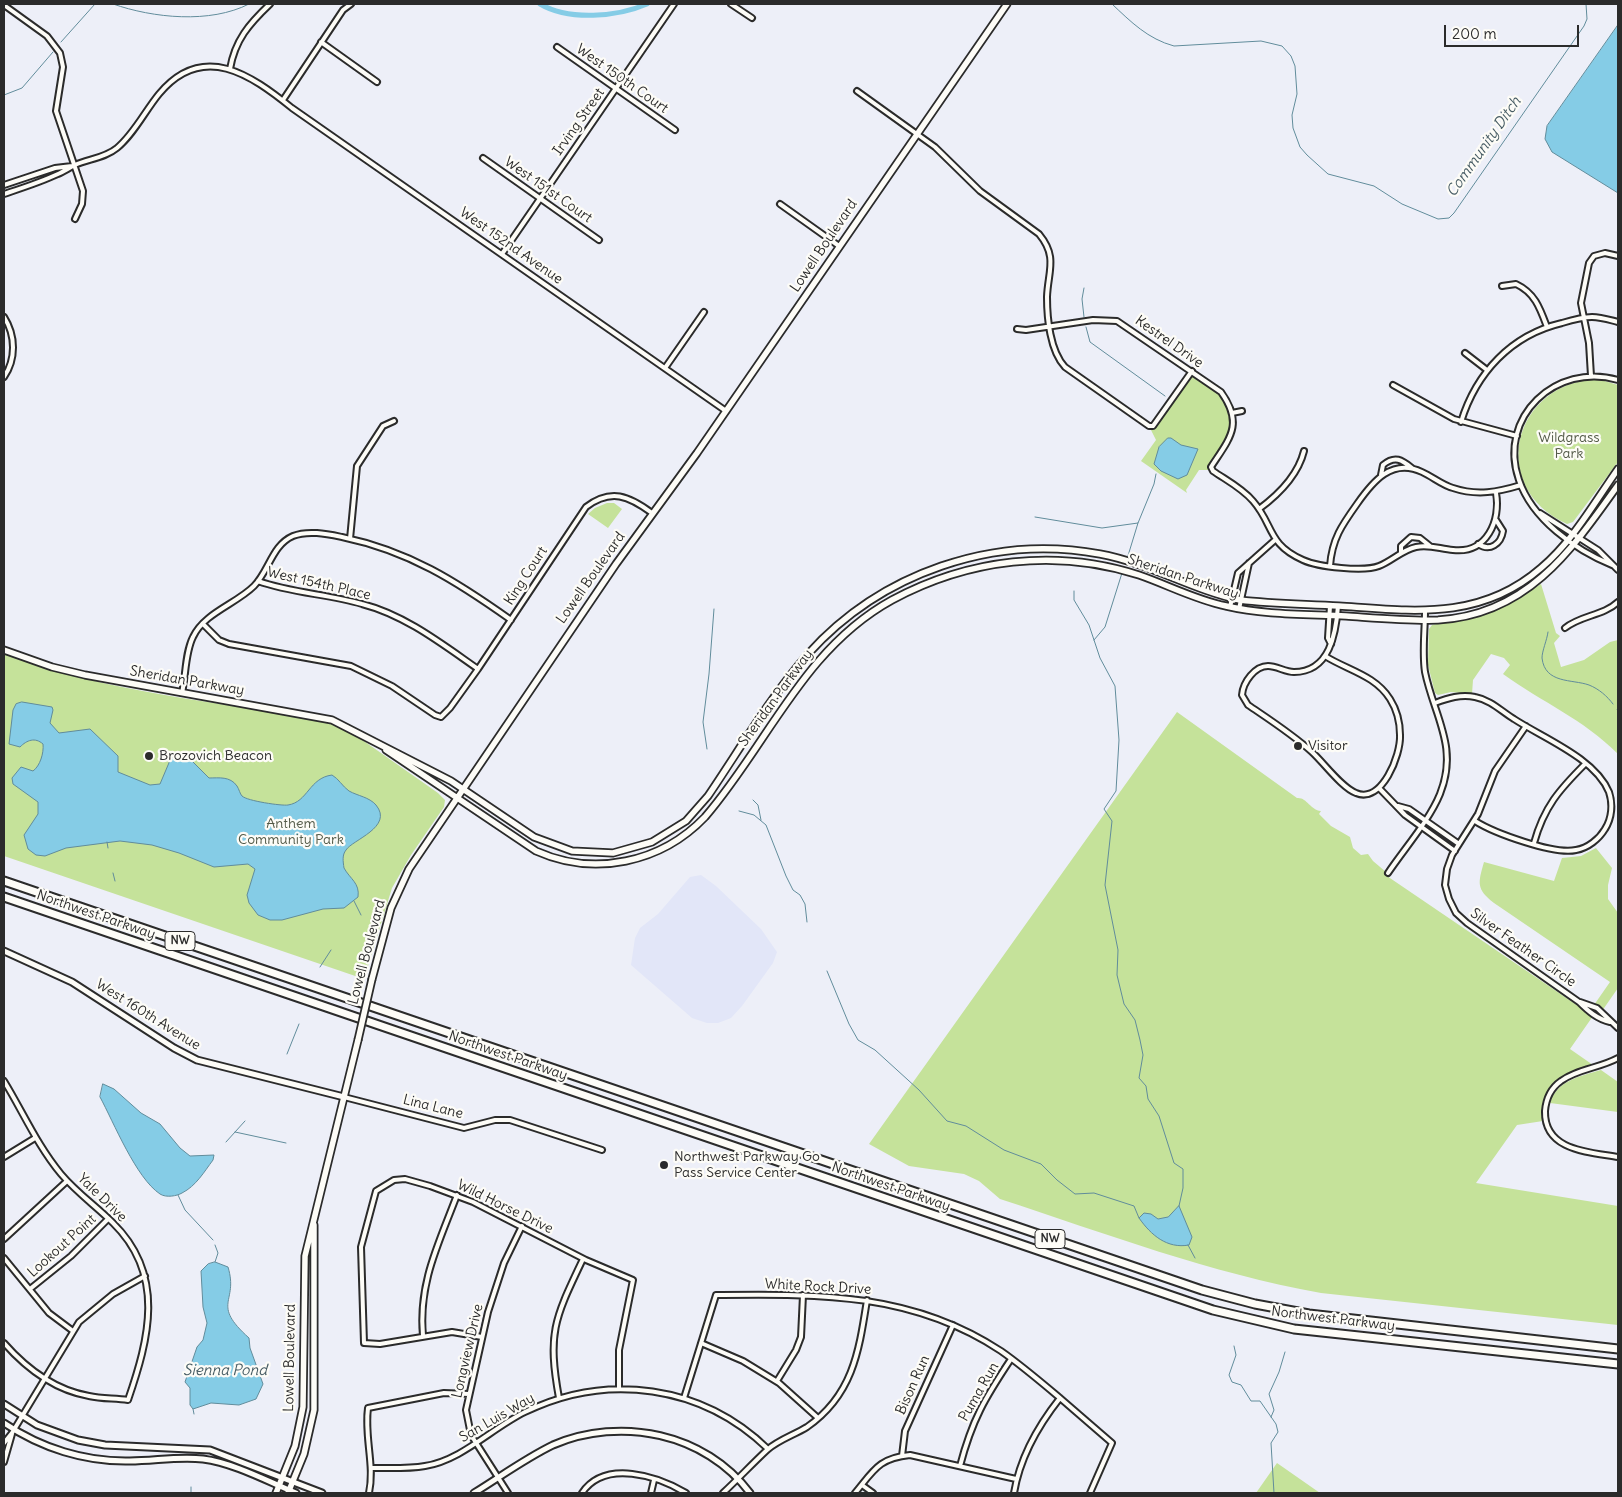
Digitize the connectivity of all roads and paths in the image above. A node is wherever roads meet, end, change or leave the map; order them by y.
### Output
1 (270, 4) edge
2 (351, 4) edge
3 (674, 4) edge
4 (731, 4) edge
5 (1007, 4) edge
6 (4, 5) edge
7 (752, 18) dead end
8 (321, 42) junction
9 (557, 47) dead end
10 (230, 69) junction
11 (377, 82) dead end
12 (616, 88) junction
13 (857, 91) dead end
14 (283, 100) junction
15 (675, 130) dead end
16 (917, 134) junction
17 (483, 158) dead end
18 (74, 165) junction
19 (11, 183) junction
20 (4, 185) edge
21 (13, 190) junction
22 (4, 194) edge
23 (540, 198) junction
24 (780, 204) dead end
25 (75, 219) dead end
26 (599, 240) dead end
27 (839, 246) junction
28 (502, 254) junction
29 (1618, 256) edge
30 (1502, 286) dead end
31 (704, 312) dead end
32 (4, 318) edge
33 (1583, 318) junction
34 (1618, 322) edge
35 (1051, 327) junction
36 (1547, 327) junction
37 (1017, 329) dead end
38 (1465, 353) dead end
39 (665, 368) junction
40 (1487, 370) junction
41 (1192, 371) junction
42 (1591, 376) junction
43 (4, 378) edge
44 (1618, 380) edge
45 (1393, 385) dead end
46 (726, 411) junction
47 (1242, 412) dead end
48 (1232, 413) junction
49 (394, 421) dead end
50 (1461, 422) junction
51 (1516, 436) junction
52 (1304, 451) dead end
53 (1412, 468) junction
54 (1618, 469) edge
55 (1381, 475) junction
56 (1521, 485) junction
57 (1618, 485) edge
58 (1496, 493) junction
59 (1259, 509) junction
60 (1540, 513) junction
61 (652, 514) junction
62 (1496, 520) junction
63 (1572, 533) junction
64 (1580, 538) junction
65 (350, 539) junction
66 (1568, 539) junction
67 (1275, 540) junction
68 (1478, 544) junction
69 (1576, 544) junction
70 (1430, 546) junction
71 (1401, 553) junction
72 (1249, 563) junction
73 (1612, 565) junction
74 (1330, 566) junction
75 (1618, 570) edge
76 (258, 581) junction
77 (1232, 598) junction
78 (1240, 600) junction
79 (1618, 602) edge
80 (1330, 606) junction
81 (1338, 606) junction
82 (1230, 607) junction
83 (1239, 609) junction
84 (1425, 611) junction
85 (1330, 615) junction
86 (1337, 616) junction
87 (511, 620) junction
88 (1425, 620) junction
89 (203, 624) junction
90 (1564, 628) dead end
91 (1331, 644) junction
92 (4, 650) edge
93 (1325, 656) junction
94 (478, 669) junction
95 (182, 693) junction
96 (1434, 702) junction
97 (1526, 726) junction
98 (366, 737) junction
99 (1585, 764) junction
100 (1379, 788) junction
101 (464, 790) junction
102 (458, 799) junction
103 (1398, 806) junction
104 (1612, 811) junction
105 (1618, 812) edge
106 (1475, 821) junction
107 (1423, 823) junction
108 (1534, 843) junction
109 (1459, 844) junction
110 (1454, 851) junction
111 (1388, 873) dead end
112 (4, 881) edge
113 (4, 897) edge
114 (4, 952) edge
115 (1618, 1028) edge
116 (1618, 1058) edge
117 (4, 1080) edge
118 (9, 1089) junction
119 (4, 1092) edge
120 (344, 1097) junction
121 (35, 1138) junction
122 (602, 1150) dead end
123 (4, 1157) edge
124 (1618, 1157) edge
125 (67, 1181) junction
126 (457, 1195) junction
127 (108, 1219) junction
128 (314, 1220) junction
129 (522, 1226) junction
130 (4, 1239) edge
131 (4, 1258) edge
132 (583, 1259) junction
133 (145, 1276) junction
134 (30, 1289) junction
135 (803, 1295) junction
136 (866, 1300) junction
137 (953, 1325) junction
138 (73, 1331) junction
139 (423, 1336) junction
140 (482, 1337) junction
141 (4, 1343) edge
142 (701, 1343) junction
143 (1618, 1349) edge
144 (1011, 1359) junction
145 (1618, 1364) edge
146 (44, 1378) junction
147 (776, 1381) junction
148 (619, 1388) junction
149 (469, 1394) junction
150 (559, 1398) junction
151 (684, 1398) junction
152 (1060, 1398) junction
153 (4, 1404) edge
154 (22, 1417) junction
155 (818, 1418) junction
156 (4, 1423) edge
157 (13, 1432) junction
158 (475, 1442) junction
159 (4, 1443) edge
160 (768, 1450) junction
161 (902, 1456) junction
162 (4, 1462) edge
163 (960, 1466) junction
164 (372, 1468) junction
165 (283, 1478) junction
166 (498, 1478) junction
167 (738, 1479) junction
168 (1016, 1479) junction
169 (654, 1480) junction
170 (293, 1482) junction
171 (862, 1485) junction
172 (279, 1487) junction
173 (289, 1492) edge
174 (276, 1493) edge
175 (296, 1493) edge
176 (322, 1493) edge
177 (369, 1493) edge
178 (474, 1493) edge
179 (508, 1493) edge
180 (582, 1493) edge
181 (651, 1493) edge
182 (686, 1493) edge
183 (723, 1493) edge
184 (750, 1493) edge
185 (855, 1493) edge
186 (873, 1493) edge
187 (1014, 1493) edge
188 (1090, 1493) edge

1 - 10 street
2 - 8 street
3 - 12 street, Irving Street
4 - 7 street
5 - 16 main road, Lowell Boulevard
6 - 18 street
8 - 11 street
8 - 14 street
9 - 12 street, West 150th Court
10 - 14 street, West 152nd Avenue
10 - 18 street
12 - 15 street, West 150th Court
12 - 23 street, Irving Street
13 - 16 street
14 - 28 street, West 152nd Avenue
16 - 27 main road, Lowell Boulevard
16 - 35 street
17 - 23 street, West 151st Court
18 - 19 street
18 - 21 street
18 - 25 street
19 - 20 street
19 - 21 street
21 - 22 street
23 - 26 street, West 151st Court
23 - 28 street, Irving Street
24 - 27 street
27 - 46 main road, Lowell Boulevard
28 - 39 street, West 152nd Avenue
29 - 33 street
30 - 36 street
31 - 39 street
32 - 43 street
33 - 34 street
33 - 36 street
33 - 42 street
35 - 37 street, Kestrel Drive
35 - 41 street, Kestrel Drive
35 - 41 street
36 - 40 street
38 - 40 street
39 - 46 street, West 152nd Avenue
40 - 50 street
41 - 48 street, Kestrel Drive
42 - 44 street
42 - 51 street
45 - 50 street
46 - 61 main road, Lowell Boulevard
47 - 48 street
48 - 59 street
49 - 65 street
50 - 51 street
51 - 56 street
52 - 59 street
53 - 55 street
53 - 55 street
53 - 58 street
54 - 63 main road, Sheridan Parkway
55 - 74 street
56 - 58 street
56 - 60 street
57 - 64 main road, Sheridan Parkway
58 - 62 street
59 - 67 street
60 - 63 street
60 - 66 street
61 - 87 street, King Court
61 - 101 main road, Lowell Boulevard
62 - 68 street
62 - 68 street
63 - 64 street
63 - 66 main road, Sheridan Parkway
64 - 69 main road, Sheridan Parkway
64 - 73 street
65 - 76 street
65 - 87 street
66 - 69 street
66 - 84 main road, Sheridan Parkway
67 - 72 street
67 - 74 street
68 - 70 street
69 - 73 street
69 - 88 main road, Sheridan Parkway
70 - 71 street
70 - 71 street
71 - 74 street
72 - 77 street
72 - 78 street
73 - 75 street
76 - 89 street
76 - 94 street, West 154th Place
77 - 78 main road, Sheridan Parkway
77 - 82 street
77 - 101 main road, Sheridan Parkway
78 - 80 main road, Sheridan Parkway
78 - 83 street
79 - 90 street
80 - 81 main road, Sheridan Parkway
80 - 85 street
81 - 84 main road, Sheridan Parkway
81 - 86 street
82 - 83 main road, Sheridan Parkway
82 - 102 main road, Sheridan Parkway
83 - 85 main road, Sheridan Parkway
84 - 88 street
85 - 86 main road, Sheridan Parkway
85 - 91 street
86 - 88 main road, Sheridan Parkway
86 - 91 street
87 - 94 street, King Court
88 - 96 street
89 - 94 street, King Court
89 - 95 street
91 - 93 street
92 - 95 main road, Sheridan Parkway
93 - 100 street
93 - 100 street
95 - 98 main road, Sheridan Parkway
96 - 97 street
96 - 107 street
97 - 99 street
97 - 106 street, Silver Feather Circle
98 - 101 main road, Sheridan Parkway
98 - 102 main road, Sheridan Parkway
99 - 104 street
99 - 108 street
100 - 103 street
101 - 102 main road, Lowell Boulevard
102 - 120 main road, Lowell Boulevard, bridge
103 - 107 street
103 - 107 street
104 - 105 street
104 - 108 street
106 - 108 street
106 - 109 street, Silver Feather Circle
107 - 109 street
107 - 110 street
107 - 111 street
109 - 110 street, Silver Feather Circle
110 - 115 street, Silver Feather Circle
112 - 143 highway, Northwest Parkway / NW
113 - 145 highway, Northwest Parkway / NW
114 - 120 street, West 160th Avenue
116 - 124 street
117 - 118 street, Yale Drive
118 - 119 street
118 - 121 street, Yale Drive
120 - 122 street, Lina Lane
120 - 128 main road, Lowell Boulevard
121 - 123 street
121 - 125 street, Yale Drive
125 - 127 street, Yale Drive
125 - 130 street
126 - 129 street, Wild Horse Drive
126 - 139 street
126 - 139 street, Wild Horse Drive
127 - 133 street, Yale Drive
127 - 134 street, Lookout Point
128 - 165 main road, Lowell Boulevard
128 - 170 main road, Lowell Boulevard
129 - 132 street, Wild Horse Drive
129 - 140 street, Longview Drive
131 - 134 street
132 - 148 street, Wild Horse Drive
132 - 150 street
133 - 138 street
133 - 146 street, Yale Drive
134 - 138 street
135 - 136 street, White Rock Drive
135 - 142 street, White Rock Drive
135 - 147 street
136 - 137 street, White Rock Drive
136 - 155 street
137 - 144 street, White Rock Drive
137 - 161 street, Bison Run
138 - 146 street
139 - 140 street, Wild Horse Drive
140 - 149 street, Longview Drive
141 - 146 street
142 - 147 street
142 - 151 street, White Rock Drive
144 - 152 street, White Rock Drive
144 - 163 street, Puma Run
146 - 154 street
147 - 155 street
148 - 150 street, San Luis Way
148 - 151 street, San Luis Way
149 - 158 street, Longview Drive
149 - 164 street
150 - 158 street, San Luis Way
151 - 160 street, San Luis Way
152 - 168 street
152 - 188 street, White Rock Drive
153 - 154 street
154 - 157 street
154 - 165 street
155 - 160 street
156 - 157 street
157 - 159 street
157 - 162 street
157 - 172 street
158 - 164 street, San Luis Way
158 - 166 street, Longview Drive
160 - 167 street
161 - 163 street
161 - 171 street
163 - 168 street
164 - 177 street
165 - 170 street
165 - 172 main road, Lowell Boulevard
166 - 167 street
166 - 178 street
166 - 179 street, Longview Drive
167 - 183 street
167 - 184 street
168 - 187 street
169 - 180 street
169 - 181 street
169 - 182 street
170 - 173 main road, Lowell Boulevard
170 - 176 street
171 - 185 street
171 - 186 street
172 - 173 street
172 - 174 main road, Lowell Boulevard
173 - 175 street

